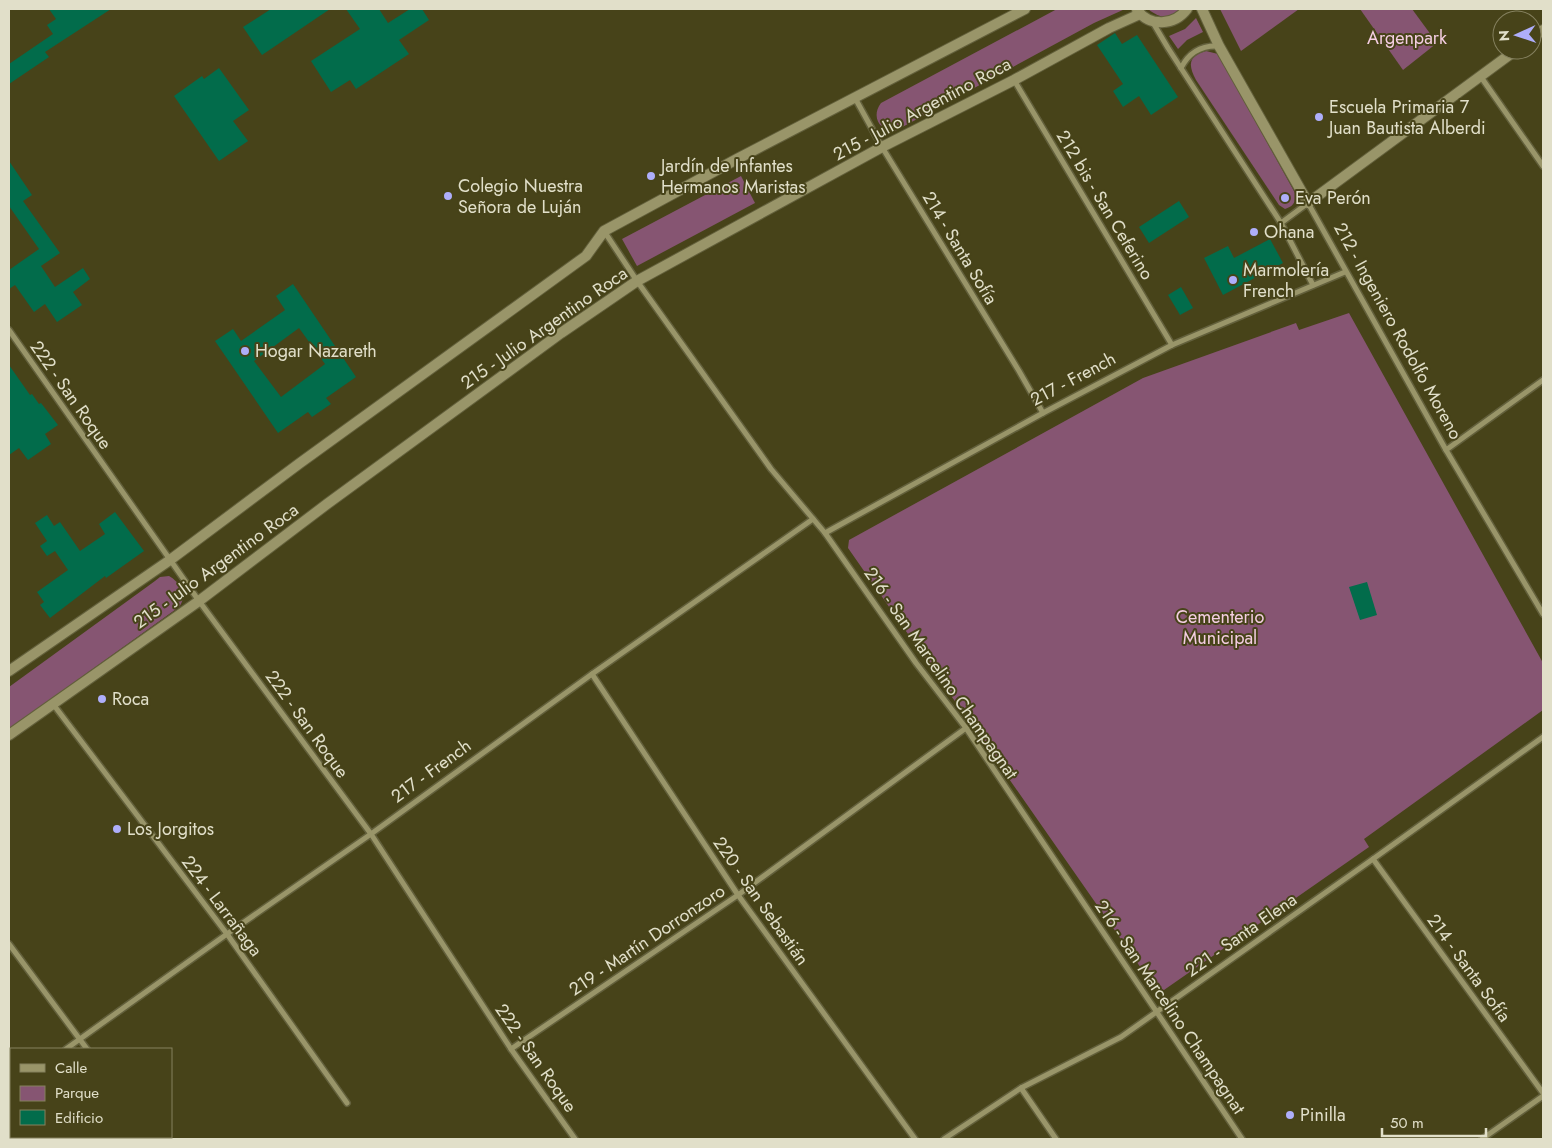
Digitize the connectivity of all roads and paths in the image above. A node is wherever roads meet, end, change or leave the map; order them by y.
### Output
1 (1025, 9) edge
2 (1187, 9) edge
3 (1202, 9) edge
4 (1138, 11) edge
5 (1152, 21) junction
6 (1219, 46) junction
7 (1503, 60) edge
8 (1181, 68) junction
9 (1481, 77) junction
10 (1014, 80) junction
11 (854, 98) junction
12 (882, 147) junction
13 (1543, 166) edge
14 (1308, 203) junction
15 (1281, 223) junction
16 (604, 231) junction
17 (1345, 272) junction
18 (637, 282) junction
19 (1313, 285) junction
20 (9, 330) edge
21 (1172, 345) junction
22 (1543, 380) edge
23 (1043, 413) junction
24 (1446, 450) junction
25 (813, 519) junction
26 (825, 533) junction
27 (170, 560) junction
28 (199, 601) junction
29 (1543, 614) edge
30 (9, 671) edge
31 (592, 674) junction
32 (53, 704) junction
33 (966, 728) junction
34 (9, 735) edge
35 (1543, 737) edge
36 (371, 834) junction
37 (1373, 859) junction
38 (738, 895) junction
39 (227, 934) junction
40 (9, 944) edge
41 (1155, 1012) junction
42 (80, 1039) junction
43 (67, 1048) edge
44 (86, 1048) edge
45 (511, 1049) junction
46 (1020, 1088) junction
47 (1543, 1094) edge
48 (347, 1103) dead end
49 (575, 1139) edge
50 (915, 1139) edge
51 (944, 1139) edge
52 (1056, 1139) edge
53 (1242, 1139) edge
54 (1482, 1139) edge

1 - 11 street, 215 - Julio Argentino Roca
2 - 5 street
3 - 6 street, 212 - Ingeniero Rodolfo Moreno
4 - 5 street
4 - 10 street, 215 - Julio Argentino Roca
5 - 8 street
6 - 8 street
6 - 14 street, 212 - Ingeniero Rodolfo Moreno
7 - 9 street
8 - 15 street
9 - 13 street
9 - 14 street
10 - 12 street, 215 - Julio Argentino Roca
10 - 21 street, 212 bis - San Ceferino
11 - 12 street, 214 - Santa Sofía
11 - 16 street, 215 - Julio Argentino Roca
12 - 18 street, 215 - Julio Argentino Roca
12 - 23 street, 214 - Santa Sofía
14 - 15 street
14 - 17 street, 212 - Ingeniero Rodolfo Moreno
15 - 19 street
16 - 18 street, 216 - San Marcelino Champagnat
16 - 27 street, 215 - Julio Argentino Roca
17 - 19 street, 217 - French
17 - 24 street, 212 - Ingeniero Rodolfo Moreno
18 - 25 street, 216 - San Marcelino Champagnat
18 - 28 street, 215 - Julio Argentino Roca
19 - 21 street, 217 - French
20 - 27 street, 222 - San Roque
21 - 23 street, 217 - French
22 - 24 street
23 - 26 street, 217 - French
24 - 29 street, 212 - Ingeniero Rodolfo Moreno
25 - 26 street, 216 - San Marcelino Champagnat
25 - 31 street, 217 - French
26 - 33 street, 216 - San Marcelino Champagnat
27 - 28 street, 222 - San Roque
27 - 30 street, 215 - Julio Argentino Roca
28 - 32 street, 215 - Julio Argentino Roca
28 - 36 street, 222 - San Roque
31 - 36 street, 217 - French
31 - 38 street, 220 - San Sebastián
32 - 34 street, 215 - Julio Argentino Roca
32 - 39 street, 224 - Larrañaga
33 - 38 street, 219 - Martín Dorronzoro
33 - 41 street, 216 - San Marcelino Champagnat
35 - 37 street, 221 - Santa Elena
36 - 39 street, 217 - French
36 - 45 street, 222 - San Roque
37 - 41 street, 221 - Santa Elena
37 - 47 street, 214 - Santa Sofía
38 - 45 street, 219 - Martín Dorronzoro
38 - 50 street, 220 - San Sebastián
39 - 42 street, 217 - French
39 - 48 street, 224 - Larrañaga
40 - 42 street
41 - 46 street, 221 - Santa Elena
41 - 53 street, 216 - San Marcelino Champagnat
42 - 43 street, 217 - French
42 - 44 street
45 - 49 street, 222 - San Roque
46 - 51 street, 221 - Santa Elena
46 - 52 street
47 - 54 street

